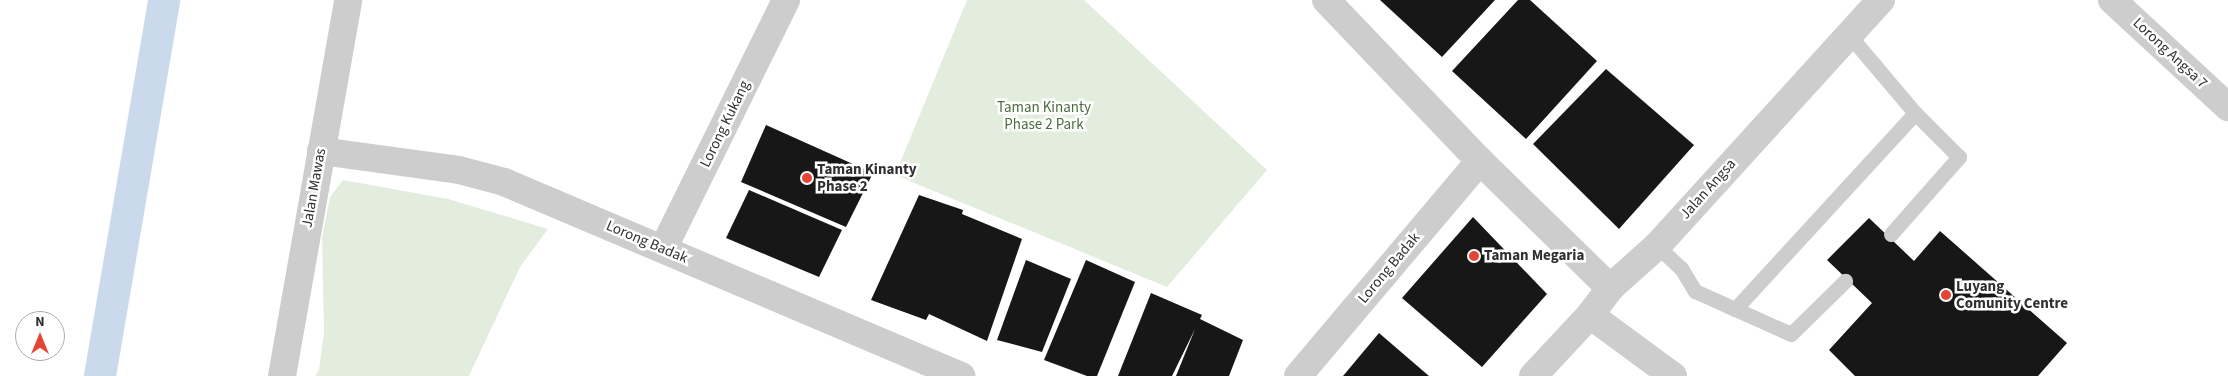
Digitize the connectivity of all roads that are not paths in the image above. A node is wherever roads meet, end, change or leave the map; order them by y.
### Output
1 (348, 0) edge
2 (786, 0) edge
3 (1326, 0) edge
4 (2112, 0) edge
5 (1868, 5) edge
6 (1848, 35) junction
7 (2228, 107) edge
8 (1915, 113) junction
9 (321, 151) junction
10 (1480, 161) junction
11 (1891, 234) dead end
12 (1657, 246) junction
13 (663, 249) junction
14 (1846, 281) dead end
15 (1610, 288) junction
16 (1735, 309) junction
17 (1590, 315) junction
18 (282, 376) edge
19 (962, 376) edge
20 (1298, 376) edge
21 (1533, 376) edge
22 (1673, 376) edge

1 - 9 street, Jalan Mawas
2 - 13 street, Lorong Kukang
3 - 10 street
4 - 7 street, Lorong Angsa 7
5 - 6 street, Jalan Angsa
6 - 8 lane
6 - 12 street, Jalan Angsa
8 - 11 lane
8 - 16 lane
9 - 13 street, Lorong Badak
9 - 18 street, Jalan Mawas
10 - 15 street
10 - 20 street, Lorong Badak
12 - 15 street, Jalan Angsa
12 - 16 lane
13 - 19 street, Lorong Badak
14 - 16 lane
15 - 17 street, Jalan Angsa
17 - 21 street, Jalan Angsa
17 - 22 street

